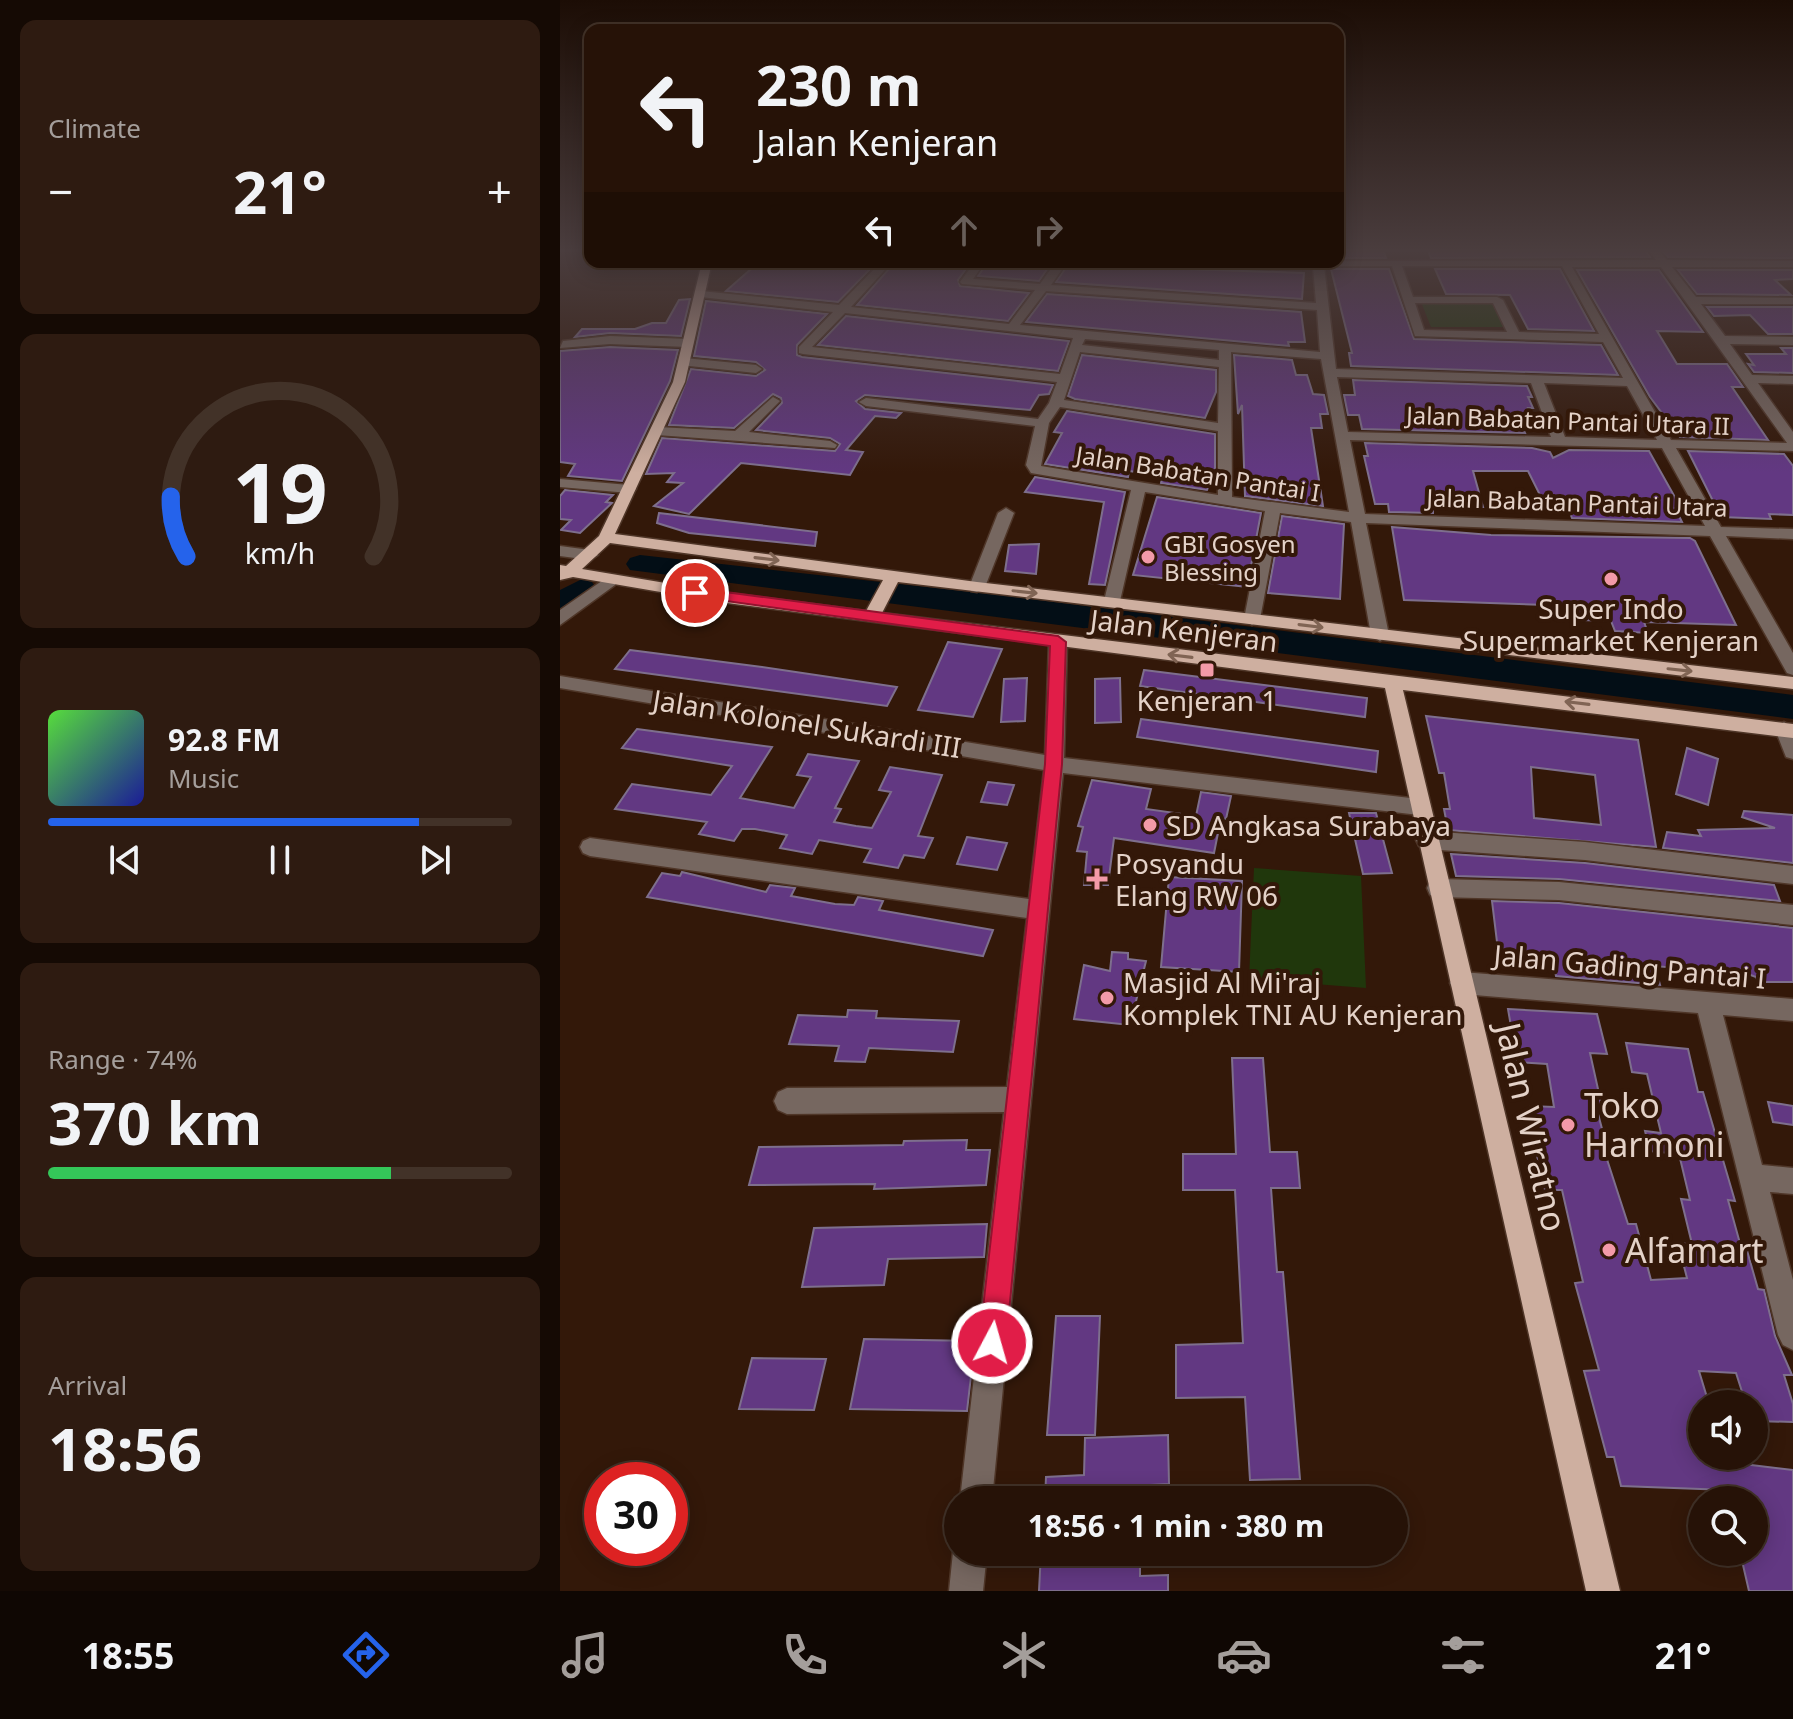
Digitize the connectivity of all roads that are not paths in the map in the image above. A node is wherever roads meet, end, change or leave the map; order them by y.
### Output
1 (693, 324) edge
2 (826, 324) edge
3 (978, 324) edge
4 (1015, 324) edge
5 (1323, 324) edge
6 (1417, 324) edge
7 (1509, 324) edge
8 (1598, 324) edge
9 (1710, 324) edge
10 (1012, 328) junction
11 (1515, 336) junction
12 (1605, 338) junction
13 (1721, 340) junction
14 (1078, 341) junction
15 (1793, 341) edge
16 (688, 343) junction
17 (563, 345) dead end
18 (1225, 348) junction
19 (1327, 356) junction
20 (684, 362) junction
21 (1225, 364) junction
22 (756, 369) dead end
23 (1331, 373) junction
24 (1066, 379) junction
25 (1536, 379) junction
26 (1749, 379) junction
27 (1793, 380) edge
28 (1631, 382) junction
29 (773, 401) dead end
30 (866, 402) dead end
31 (1056, 403) junction
32 (1042, 423) junction
33 (1225, 428) junction
34 (657, 431) junction
35 (738, 435) junction
36 (1341, 436) junction
37 (1560, 442) junction
38 (1793, 444) edge
39 (830, 445) dead end
40 (1668, 447) junction
41 (561, 474) edge
42 (1139, 486) junction
43 (629, 489) junction
44 (1225, 499) junction
45 (1273, 508) junction
46 (1006, 513) dead end
47 (1359, 518) junction
48 (1715, 531) junction
49 (1793, 534) edge
50 (606, 538) junction
51 (560, 551) edge
52 (590, 555) junction
53 (564, 574) edge
54 (894, 577) junction
55 (609, 581) junction
56 (977, 587) junction
57 (1112, 601) junction
58 (872, 616) junction
59 (560, 619) edge
60 (1252, 619) junction
61 (1380, 635) junction
62 (1058, 642) junction
63 (1793, 669) edge
64 (1392, 680) junction
65 (560, 682) edge
66 (1793, 683) edge
67 (1788, 730) edge
68 (1793, 752) edge
69 (1054, 764) junction
70 (1419, 807) junction
71 (1426, 840) junction
72 (590, 847) dead end
73 (1793, 875) edge
74 (1438, 888) junction
75 (1037, 910) junction
76 (1793, 915) edge
77 (1462, 983) junction
78 (1707, 1001) junction
79 (1793, 1010) edge
80 (1018, 1099) junction
81 (787, 1101) dead end
82 (1752, 1177) junction
83 (1793, 1181) edge
84 (1793, 1335) edge
85 (977, 1486) edge
86 (969, 1566) edge
87 (966, 1591) edge
88 (1603, 1591) edge

1 - 16 main road
2 - 24 street
3 - 10 street
4 - 10 street
5 - 19 street
6 - 11 street
7 - 11 street
8 - 12 street
9 - 13 street
10 - 14 street
11 - 12 street
12 - 28 street
13 - 15 street
13 - 26 street
14 - 18 street
14 - 21 street
14 - 24 street
16 - 17 street
16 - 20 main road
18 - 19 street
18 - 21 street
19 - 23 street
20 - 22 street
20 - 34 main road
21 - 33 street
23 - 25 street
23 - 36 street
24 - 31 street
25 - 28 street
25 - 37 street
26 - 27 street
26 - 38 street
28 - 40 street
29 - 35 street
30 - 32 street
31 - 32 street
31 - 33 street
32 - 42 street, Jalan Babatan Pantai I
33 - 44 street
34 - 35 street
34 - 43 main road
35 - 39 street
36 - 37 street, Jalan Babatan Pantai Utara II
36 - 47 street
37 - 40 street, Jalan Babatan Pantai Utara II
38 - 40 street, Jalan Babatan Pantai Utara II
40 - 48 street
41 - 43 street
42 - 44 street, Jalan Babatan Pantai I
42 - 57 street
43 - 50 main road
44 - 45 street, Jalan Babatan Pantai I
45 - 47 street, Jalan Babatan Pantai I
45 - 60 street
46 - 56 street
47 - 48 street, Jalan Babatan Pantai Utara
47 - 61 street
48 - 49 street, Jalan Babatan Pantai Utara
48 - 63 street
50 - 52 main road
50 -> 54 main road, Jalan Kenjeran
51 - 52 street
52 - 53 main road
53 - 55 main road, Jalan Kenjeran
54 - 56 main road, Jalan Kenjeran
54 - 58 main road
55 - 58 main road, Jalan Kenjeran
55 - 59 street
56 -> 57 main road, Jalan Kenjeran
57 - 60 main road, Jalan Kenjeran
58 - 62 main road, Jalan Kenjeran
60 -> 61 main road, Jalan Kenjeran
61 -> 66 main road, Jalan Kenjeran
64 -> 62 main road, Jalan Kenjeran
62 - 69 street
67 -> 64 main road, Jalan Kenjeran
64 - 70 main road, Jalan Wiratno
65 - 69 street, Jalan Kolonel Sukardi III
67 - 68 street
69 - 70 street, Jalan Kolonel Sukardi III
69 - 75 street
70 - 71 main road, Jalan Wiratno
71 - 73 street
71 - 74 main road, Jalan Wiratno
72 - 75 street
74 - 76 street
74 - 77 main road, Jalan Wiratno
75 - 80 street
77 - 78 street, Jalan Gading Pantai I
77 - 88 main road, Jalan Wiratno
78 - 79 street, Jalan Gading Pantai I
78 - 82 street
80 - 81 street
80 - 85 street
82 - 83 street
82 - 84 street
86 - 87 street

